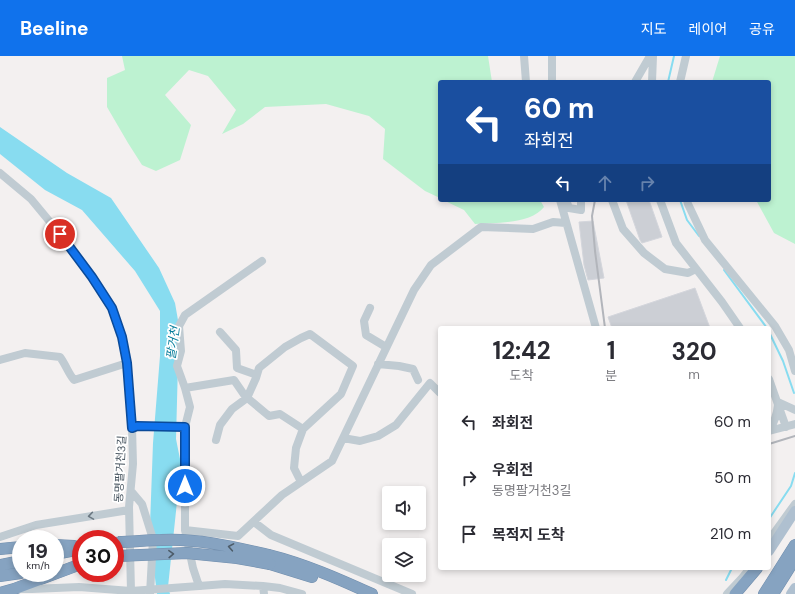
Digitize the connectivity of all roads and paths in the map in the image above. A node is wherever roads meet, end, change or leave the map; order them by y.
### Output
1 (524, 56) edge
2 (552, 56) edge
3 (651, 56) edge
4 (686, 56) edge
5 (526, 80) edge
6 (552, 80) edge
7 (637, 80) edge
8 (652, 80) edge
9 (680, 80) edge
10 (0, 173) edge
11 (561, 202) edge
12 (567, 202) edge
13 (581, 202) edge
14 (613, 202) edge
15 (661, 202) edge
16 (688, 202) edge
17 (566, 223) junction
18 (262, 260) dead end
19 (696, 269) junction
20 (370, 308) dead end
21 (595, 326) edge
22 (739, 326) edge
23 (220, 332) dead end
24 (386, 347) junction
25 (0, 360) edge
26 (127, 363) junction
27 (378, 364) junction
28 (795, 370) edge
29 (257, 375) junction
30 (418, 380) dead end
31 (771, 384) edge
32 (185, 388) junction
33 (438, 391) edge
34 (247, 398) junction
35 (778, 402) junction
36 (795, 410) edge
37 (795, 424) edge
38 (138, 427) junction
39 (185, 427) junction
40 (771, 427) edge
41 (786, 427) junction
42 (303, 429) junction
43 (771, 431) edge
44 (343, 438) junction
45 (216, 440) dead end
46 (301, 482) junction
47 (131, 490) junction
48 (795, 504) edge
49 (129, 510) junction
50 (795, 511) edge
51 (254, 522) junction
52 (185, 530) junction
53 (0, 537) edge
54 (771, 537) edge
55 (124, 542) edge
56 (795, 545) edge
57 (12, 548) edge
58 (771, 548) edge
59 (0, 549) edge
60 (124, 556) edge
61 (795, 559) edge
62 (270, 560) junction
63 (12, 563) edge
64 (0, 565) edge
65 (72, 566) edge
66 (748, 570) edge
67 (755, 570) edge
68 (756, 570) edge
69 (12, 574) edge
70 (0, 576) edge
71 (199, 586) junction
72 (795, 588) edge
73 (14, 589) junction
74 (263, 590) edge
75 (132, 592) edge
76 (0, 593) edge
77 (150, 594) edge
78 (302, 594) edge
79 (355, 594) edge
80 (372, 594) edge
81 (412, 594) edge
82 (727, 594) edge
83 (734, 594) edge
84 (742, 594) edge
85 (764, 594) edge
86 (773, 594) edge
87 (791, 594) edge

1 - 5 street
2 - 6 street
3 - 7 street
3 - 8 street
4 - 9 street
10 - 26 street, 동명팔거천3길
11 - 17 street
12 - 13 street
14 - 19 street
15 - 19 street
16 - 28 street
17 - 21 street
17 - 24 street
18 - 32 street
19 - 22 street
20 - 24 street
23 - 29 street
24 - 27 street
25 - 26 street
26 - 38 street, 동명팔거천3길
27 - 30 street
27 - 44 street
29 - 34 street
29 - 42 street
31 - 35 street
32 - 34 street
32 - 39 street
33 - 44 street
34 - 42 street
34 - 45 street
35 - 36 street
35 - 40 street
35 - 41 street
37 - 41 street
38 - 39 street
38 - 47 street, 동명팔거천3길
39 - 52 street
41 - 43 street
42 - 46 street
44 - 46 street
46 - 51 street
47 - 49 street, 동명팔거천3길
47 - 77 street
48 - 54 street
49 -> 53 street
49 - 75 street, 동명팔거천3길
50 - 58 main road
51 - 52 street
51 - 81 street
52 - 71 street
62 -> 55 highway, bridge
56 - 85 highway
57 - 59 highway
60 -> 62 highway, bridge
61 - 86 highway
62 - 79 highway
62 - 80 highway
63 - 64 highway
65 - 73 highway
66 - 82 street
67 - 83 highway
68 - 84 main road
69 - 70 highway
71 - 74 street
71 - 75 street, bridge
72 - 87 main road
73 - 75 street
73 - 76 highway
74 - 78 street

